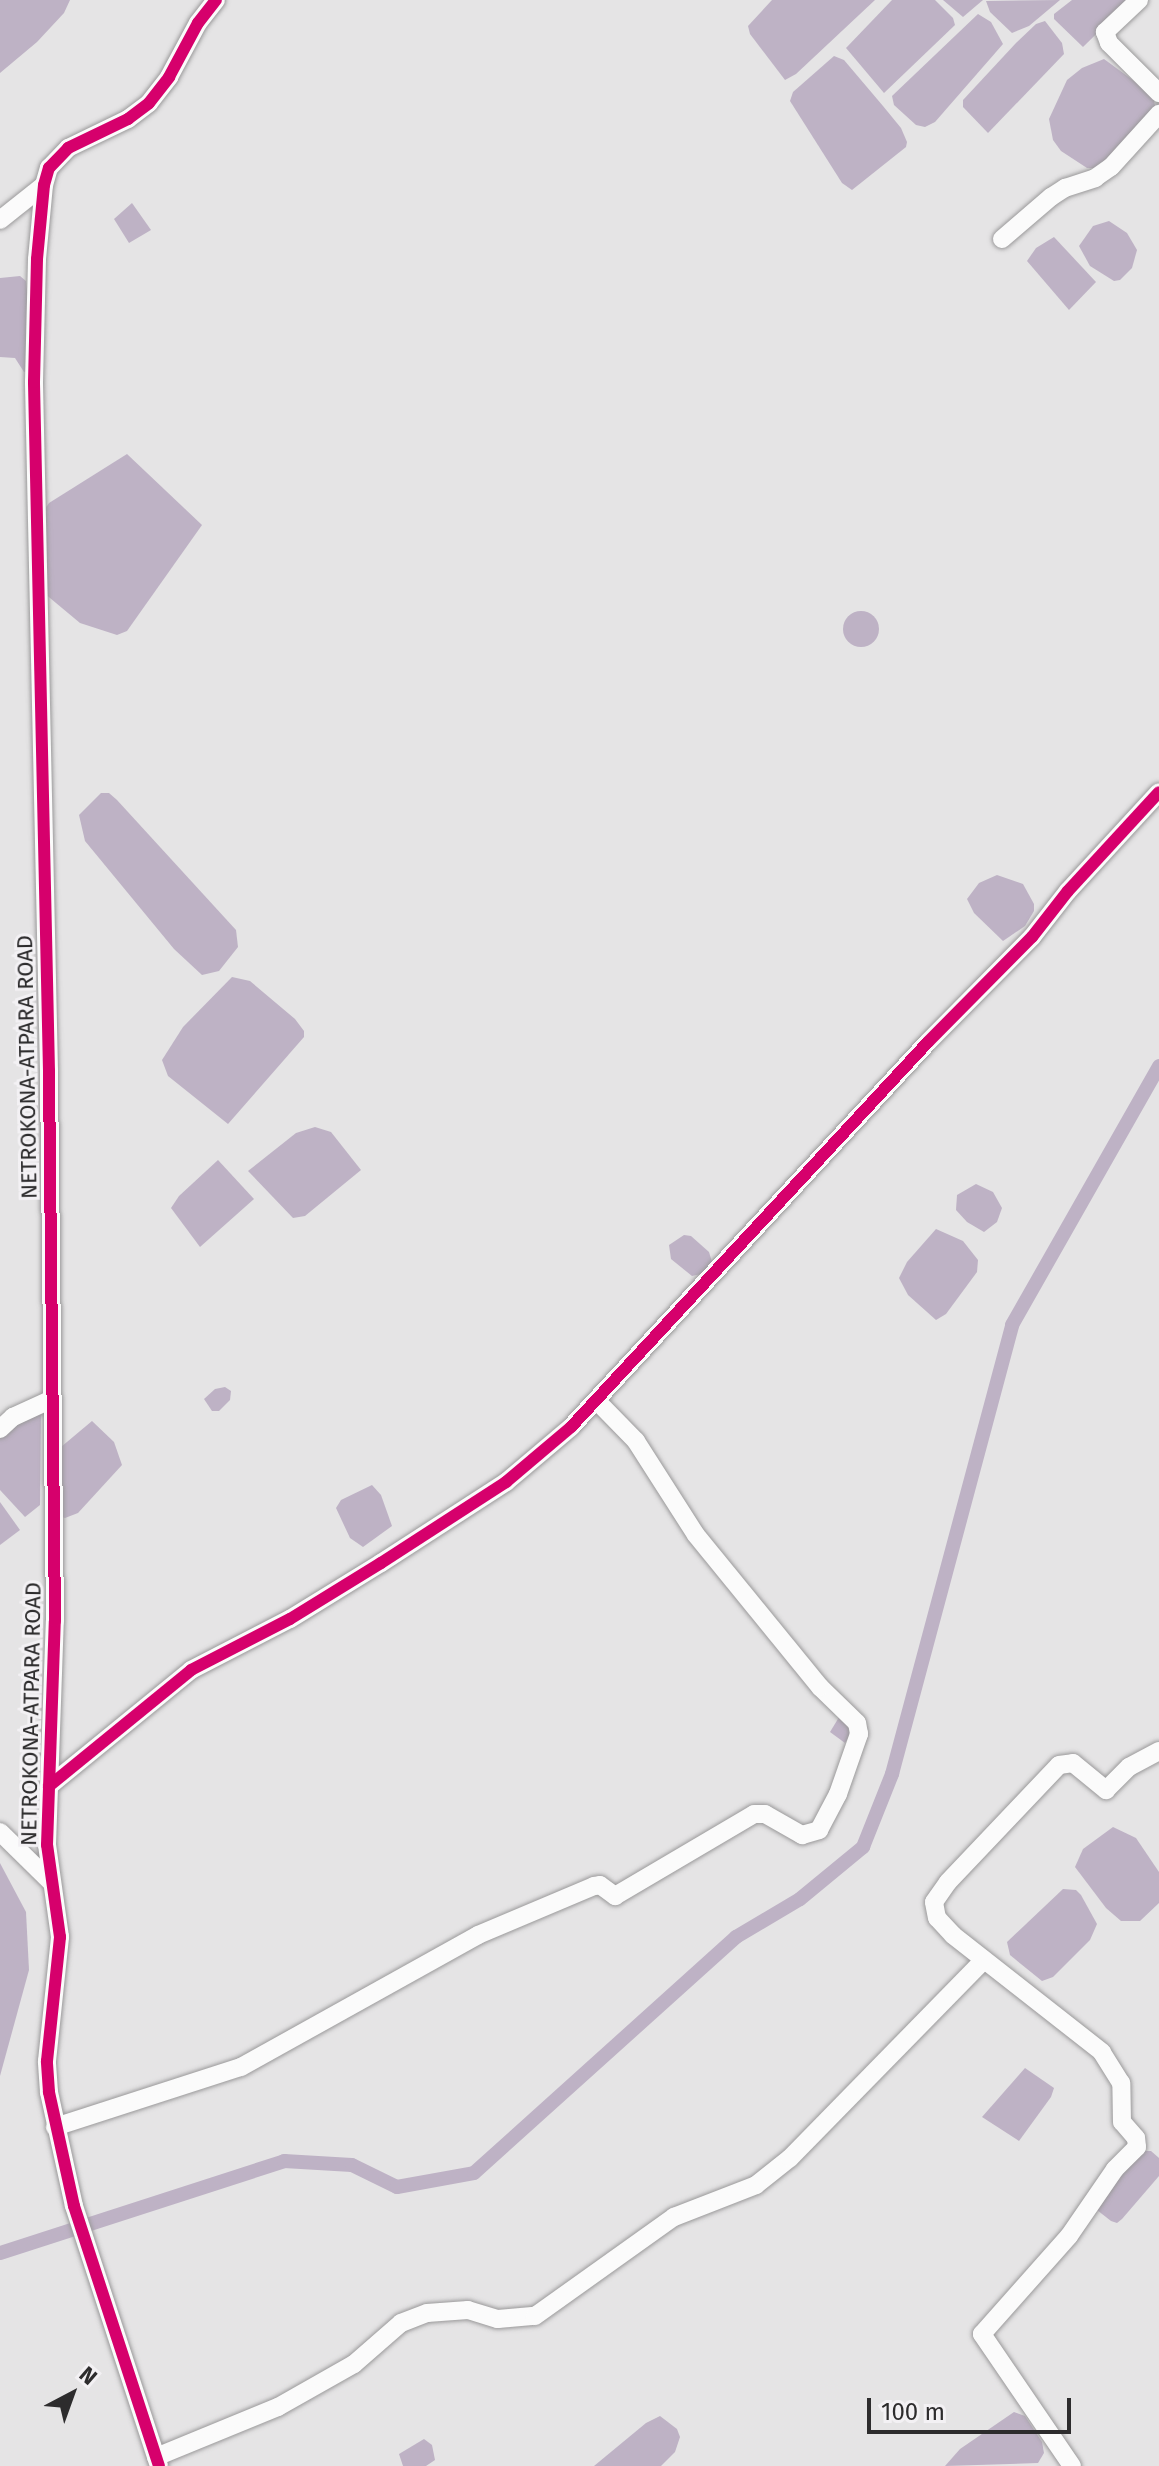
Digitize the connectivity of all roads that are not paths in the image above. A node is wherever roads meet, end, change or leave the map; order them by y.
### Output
1 (216, 0) edge
2 (1139, 0) edge
3 (1159, 93) edge
4 (1159, 114) edge
5 (44, 185) junction
6 (0, 220) edge
7 (1002, 239) dead end
8 (1159, 792) edge
9 (50, 1400) junction
10 (596, 1400) junction
11 (0, 1429) edge
12 (1159, 1751) edge
13 (49, 1786) junction
14 (0, 1832) edge
15 (51, 1882) junction
16 (984, 1960) junction
17 (55, 2127) junction
18 (158, 2462) edge
19 (1072, 2466) edge

1 - 5 street, NETROKONA-ATPARA ROAD
2 - 3 street
4 - 7 street
5 - 6 street
5 - 9 street, NETROKONA-ATPARA ROAD
8 - 10 street
9 - 11 street
9 - 13 street, NETROKONA-ATPARA ROAD
10 - 13 street
10 - 17 street
12 - 16 street
13 - 15 street, NETROKONA-ATPARA ROAD
14 - 15 street
15 - 17 street, NETROKONA-ATPARA ROAD
16 - 18 street
16 - 19 street
17 - 18 street, NETROKONA-ATPARA ROAD

